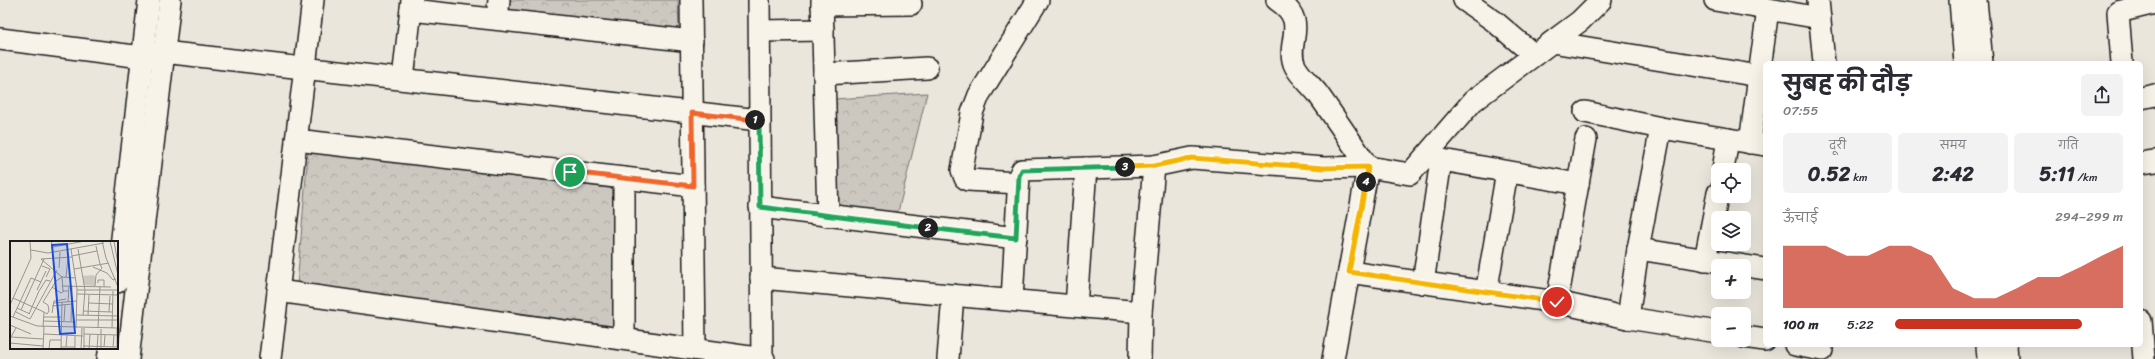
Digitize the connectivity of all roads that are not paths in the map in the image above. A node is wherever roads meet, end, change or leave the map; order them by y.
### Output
1 (149, 0) edge
2 (170, 0) edge
3 (313, 0) edge
4 (691, 0) edge
5 (759, 0) edge
6 (1038, 0) edge
7 (1277, 0) edge
8 (1464, 0) edge
9 (1601, 0) edge
10 (1715, 0) edge
11 (1960, 0) edge
12 (1976, 0) edge
13 (823, 2) edge
14 (2155, 3) edge
15 (911, 4) dead end
16 (411, 5) edge
17 (1768, 9) junction
18 (1819, 9) edge
19 (498, 10) edge
20 (823, 30) junction
21 (760, 31) junction
22 (0, 39) edge
23 (692, 41) junction
24 (1552, 42) junction
25 (163, 52) junction
26 (1534, 55) junction
27 (142, 57) junction
28 (1824, 61) edge
29 (1965, 61) edge
30 (1982, 61) edge
31 (2122, 61) edge
32 (305, 68) junction
33 (927, 68) dead end
34 (824, 74) junction
35 (1759, 76) junction
36 (403, 79) junction
37 (2155, 95) edge
38 (2143, 98) edge
39 (1585, 112) dead end
40 (692, 113) junction
41 (759, 120) junction
42 (1661, 128) junction
43 (1586, 139) dead end
44 (296, 140) junction
45 (1728, 140) junction
46 (1758, 144) edge
47 (1433, 158) junction
48 (2155, 161) edge
49 (1723, 163) edge
50 (2143, 163) edge
51 (1154, 166) junction
52 (1368, 167) junction
53 (1086, 168) junction
54 (1507, 172) junction
55 (624, 178) junction
56 (1018, 184) junction
57 (1578, 184) junction
58 (693, 186) junction
59 (1716, 203) edge
60 (760, 207) junction
61 (828, 216) junction
62 (1016, 238) junction
63 (1638, 249) junction
64 (1705, 260) junction
65 (1763, 269) edge
66 (1349, 272) junction
67 (118, 273) edge
68 (761, 278) junction
69 (1423, 283) junction
70 (278, 291) junction
71 (1486, 293) junction
72 (953, 294) junction
73 (1012, 300) junction
74 (1557, 302) junction
75 (1076, 306) junction
76 (1141, 312) junction
77 (1628, 318) junction
78 (1711, 331) edge
79 (1751, 338) edge
80 (624, 339) junction
81 (1763, 340) edge
82 (2143, 346) edge
83 (1804, 347) edge
84 (1987, 347) edge
85 (2006, 347) edge
86 (110, 349) edge
87 (695, 349) junction
88 (1822, 351) edge
89 (108, 359) edge
90 (128, 359) edge
91 (270, 359) edge
92 (763, 359) edge
93 (948, 359) edge
94 (1140, 359) edge
95 (1333, 359) edge
96 (1988, 359) edge
97 (2007, 359) edge
98 (2144, 359) edge

1 - 27 street
2 - 25 street
3 - 32 street
4 - 23 street
5 - 21 street
6 - 56 street
7 - 52 street
8 - 26 street
9 - 24 street
10 - 17 street
11 - 29 street
12 - 30 street
13 - 15 street
13 - 20 street
14 - 31 street
16 - 19 street
16 - 36 street
17 - 18 street
17 - 35 street
18 - 28 street
19 - 23 street
20 - 21 street
20 - 34 street
21 - 41 street
22 - 27 street
23 - 40 street
24 - 26 street
24 - 35 street
25 - 27 street
25 - 32 street
25 - 90 street
26 - 47 street
27 - 67 street
32 - 36 street
32 - 44 street
33 - 34 street
34 - 61 street
35 - 46 street
36 - 40 street
37 - 38 street
39 - 42 street
40 - 41 street
40 - 58 street
41 - 60 street
42 - 45 street
42 - 63 street
43 - 57 street
44 - 55 street
44 - 70 street
45 - 46 street
45 - 49 street
47 - 52 street
47 - 54 street
47 - 69 street
48 - 50 street
51 - 52 street
51 - 53 street
51 - 76 street
52 - 66 street
53 - 56 street
53 - 75 street
54 - 57 street
54 - 71 street
55 - 58 street
55 - 80 street
56 - 62 street
57 - 74 street
58 - 87 street
59 - 64 street
60 - 61 street
60 - 68 street
61 - 62 street
62 - 73 street
63 - 64 street
63 - 77 street
64 - 65 street
66 - 69 street
66 - 95 street
68 - 72 street
68 - 92 street
69 - 71 street
70 - 80 street
70 - 91 street
71 - 74 street
72 - 73 street
72 - 93 street
73 - 75 street
74 - 77 street
75 - 76 street
76 - 94 street
77 - 78 street
79 - 81 street
80 - 87 street
82 - 98 street
83 - 88 street
84 - 96 street
85 - 97 street
86 - 89 street
87 - 92 street

